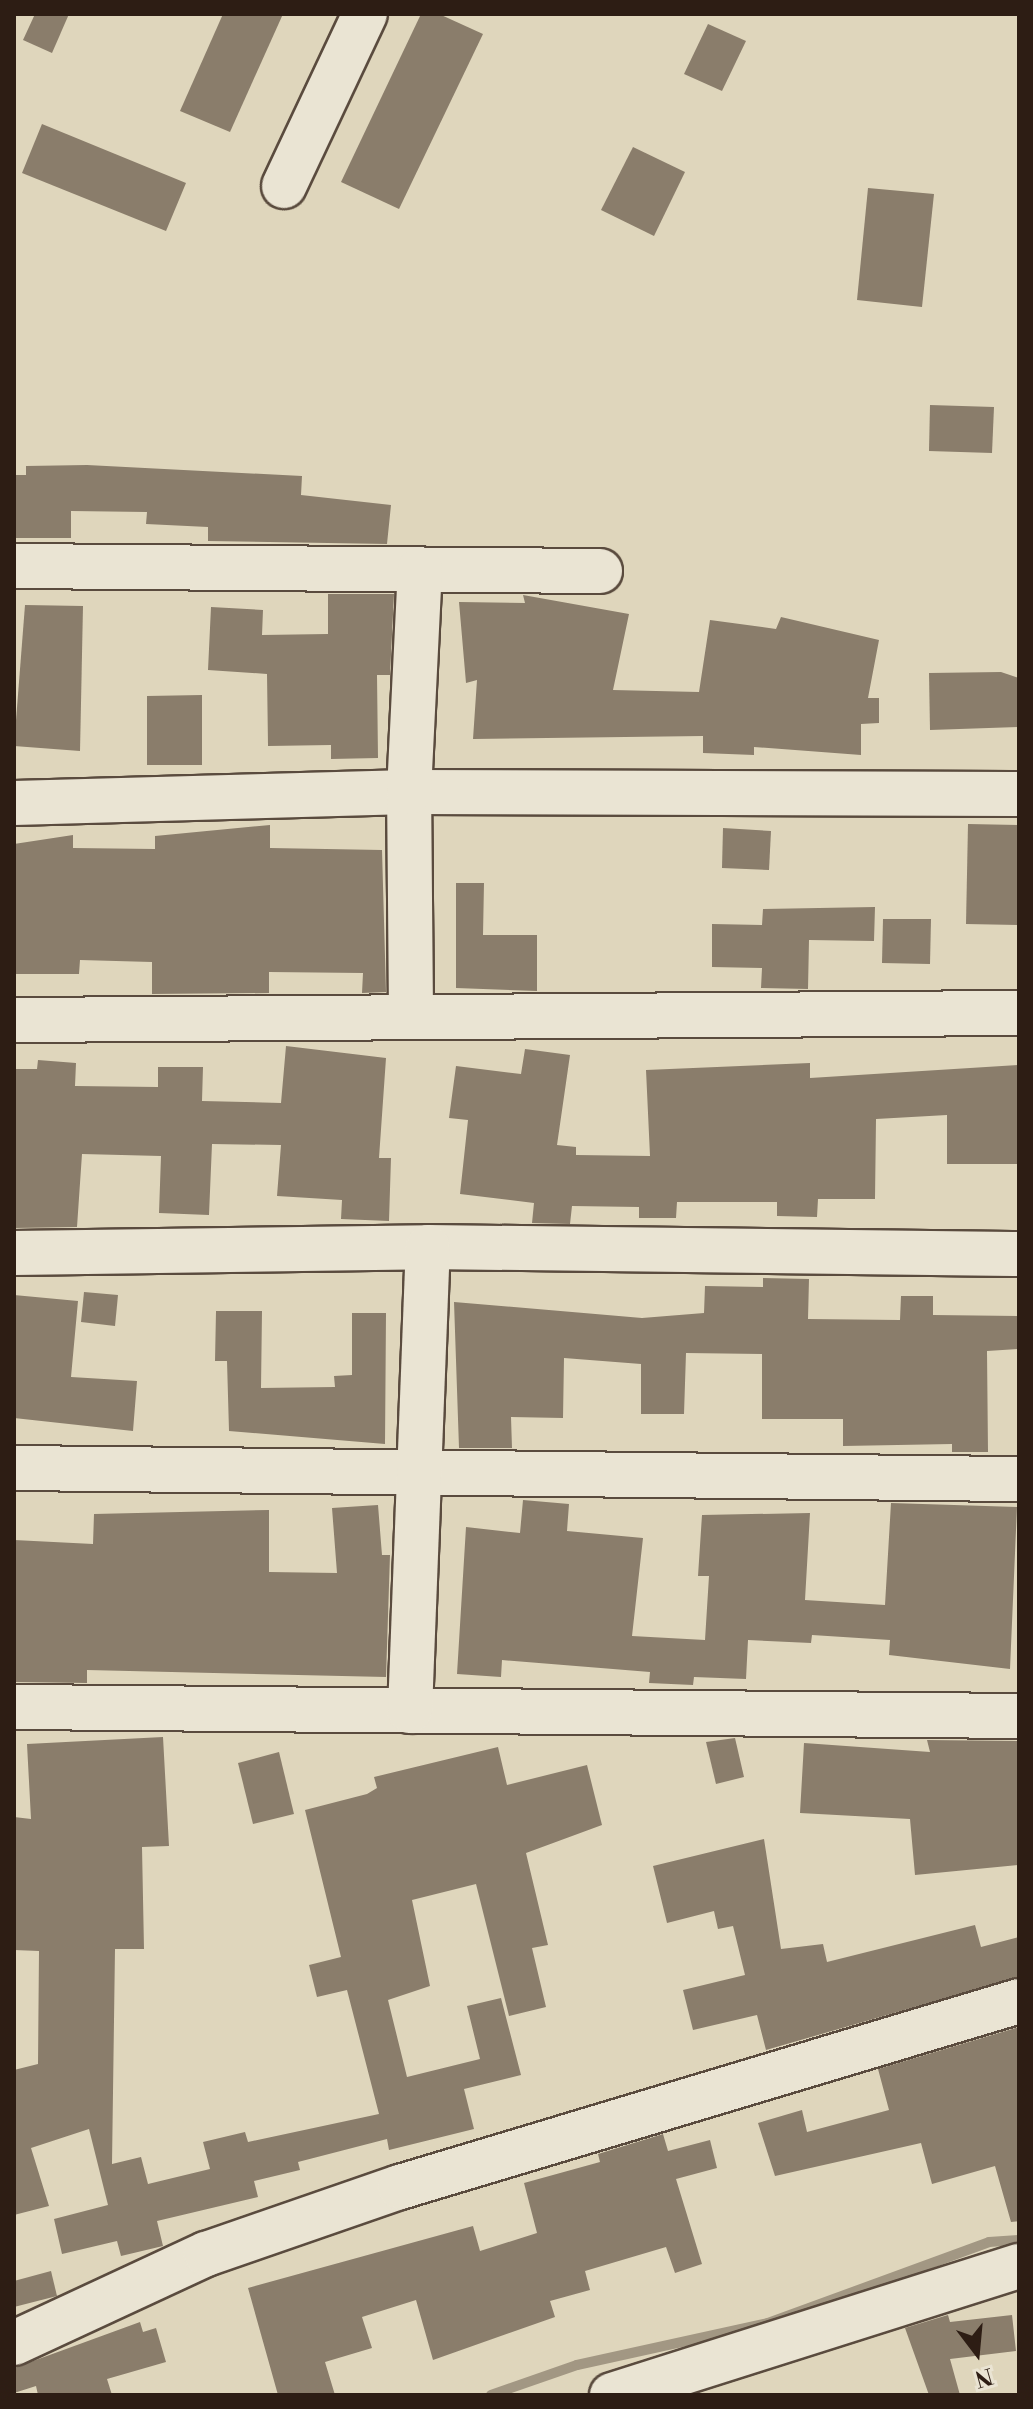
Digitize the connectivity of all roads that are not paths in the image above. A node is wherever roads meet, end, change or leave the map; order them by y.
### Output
1 (365, 14) edge
2 (284, 186) dead end
3 (14, 566) edge
4 (420, 569) junction
5 (600, 571) dead end
6 (409, 792) junction
7 (1019, 794) edge
8 (14, 803) edge
9 (411, 1013) junction
10 (1019, 1013) edge
11 (14, 1020) edge
12 (428, 1247) junction
13 (14, 1253) edge
14 (1019, 1254) edge
15 (14, 1468) edge
16 (423, 1470) junction
17 (1019, 1479) edge
18 (14, 1707) edge
19 (410, 1711) junction
20 (1019, 1716) edge
21 (1019, 2001) edge
22 (1019, 2266) edge
23 (14, 2343) edge
24 (612, 2395) edge

1 - 2 street
3 - 4 street
4 - 5 street
4 - 6 street
6 - 7 street
6 - 8 street
6 - 9 street
9 - 10 street
9 - 11 street
12 - 13 street
12 - 14 street
12 - 16 street
15 - 16 street
16 - 17 street
16 - 19 street
18 - 19 street
19 - 20 street
21 - 23 street
22 - 24 street

